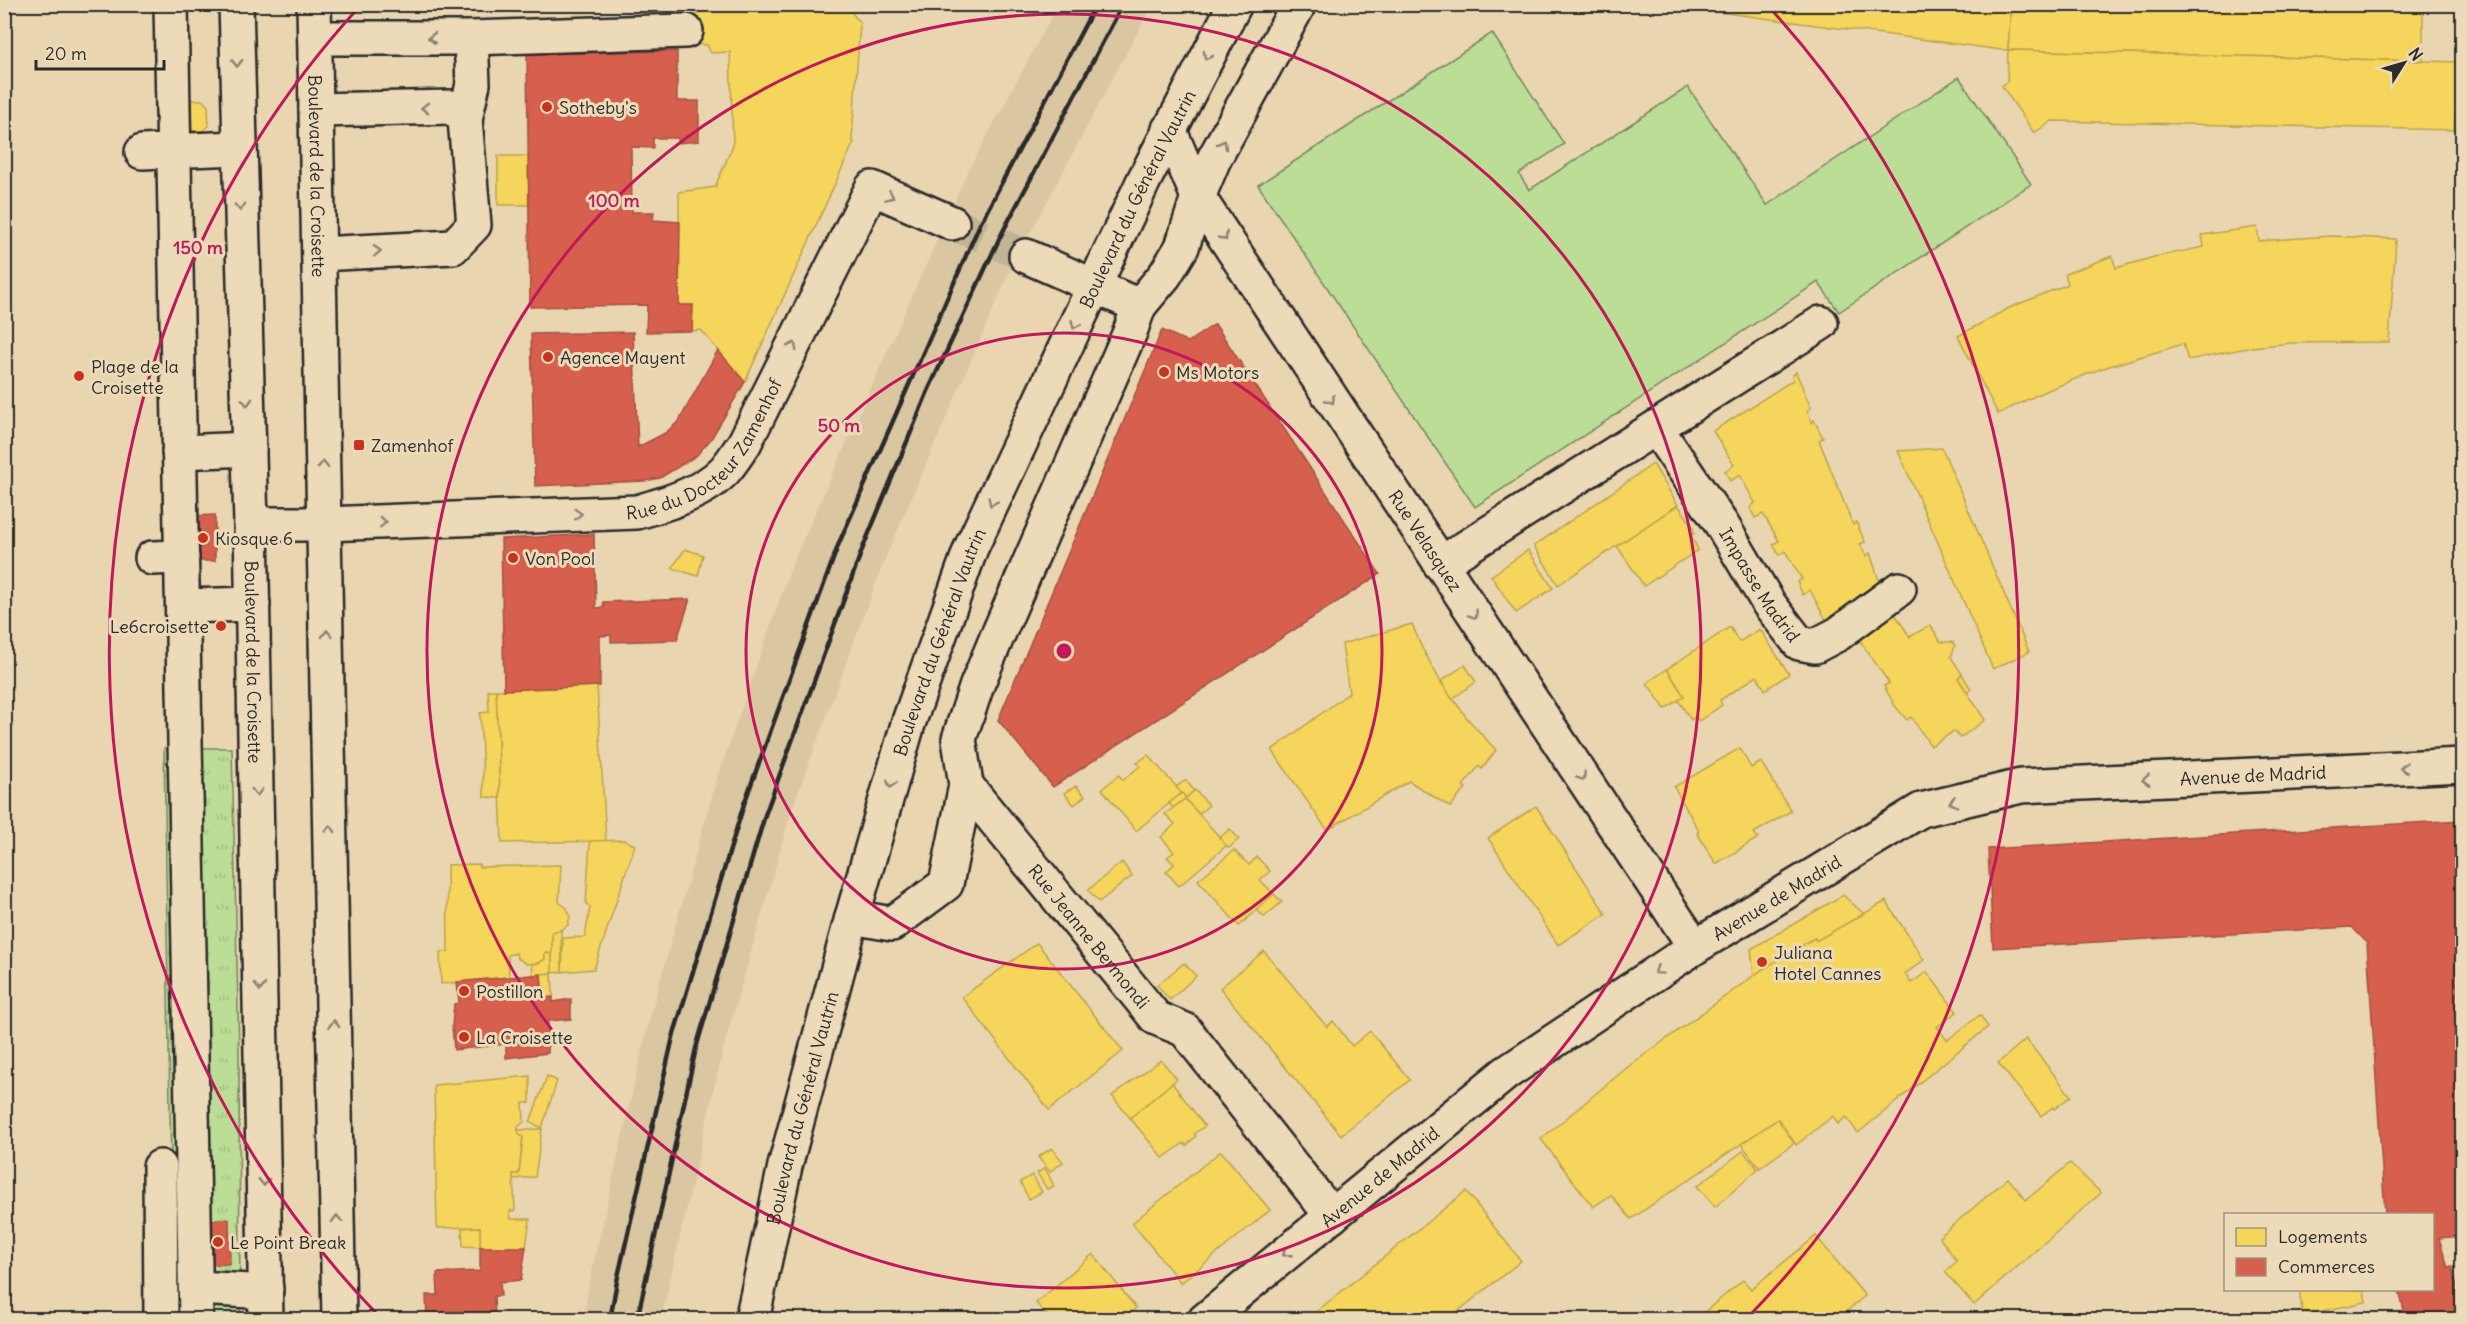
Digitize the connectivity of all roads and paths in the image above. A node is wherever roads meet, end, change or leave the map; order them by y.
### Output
1 (171, 4) edge
2 (236, 4) edge
3 (314, 4) edge
4 (1235, 4) edge
5 (1299, 4) edge
6 (686, 31) dead end
7 (315, 38) junction
8 (471, 38) junction
9 (316, 110) junction
10 (465, 119) junction
11 (1169, 129) junction
12 (238, 148) junction
13 (158, 151) junction
14 (1198, 197) junction
15 (952, 223) tunnel mouth
16 (319, 254) junction
17 (1026, 256) tunnel mouth
18 (1093, 287) junction
19 (1139, 306) junction
20 (1821, 323) dead end
21 (1656, 428) junction
22 (249, 449) junction
23 (179, 452) junction
24 (251, 524) junction
25 (325, 524) junction
26 (1440, 564) junction
27 (1899, 589) dead end
28 (253, 604) junction
29 (184, 606) junction
30 (2463, 765) edge
31 (966, 785) junction
32 (852, 917) junction
33 (1695, 947) junction
34 (160, 1167) dead end
35 (1332, 1216) junction
36 (197, 1304) edge
37 (266, 1304) edge
38 (161, 1320) edge
39 (339, 1320) edge
40 (752, 1320) edge
41 (1205, 1320) edge

1 - 13 street
2 -> 12 street, Boulevard de la Croisette
3 - 7 street, Boulevard de la Croisette
4 -> 11 street, Boulevard du Général Vautrin
14 -> 5 street
6 - 8 street
8 -> 7 street
7 - 9 street, Boulevard de la Croisette
8 - 10 street
10 -> 9 street
9 - 16 street, Boulevard de la Croisette
16 -> 10 street
11 - 14 street, Rue Velasquez
11 - 18 street, Boulevard du Général Vautrin
12 - 13 street
12 -> 22 street, Boulevard de la Croisette
13 - 23 street
14 - 19 street
14 -> 26 street, Rue Velasquez
25 -> 15 street, Rue du Docteur Zamenhof
25 -> 16 street, Boulevard de la Croisette
17 - 18 street
18 - 19 street
18 -> 32 street, Boulevard du Général Vautrin
19 - 31 street
20 - 21 street
21 - 26 street
21 - 27 street, Impasse Madrid
22 - 23 street
22 - 24 street, Boulevard de la Croisette
23 - 29 street
24 - 25 street
24 - 28 street, Boulevard de la Croisette
39 -> 25 street, Boulevard de la Croisette
26 -> 33 street, Rue Velasquez
28 - 29 street
28 -> 37 street, Boulevard de la Croisette
29 - 36 street
30 -> 33 street, Avenue de Madrid
31 - 32 street
31 - 35 street, Rue Jeanne Bermondi
32 - 40 street, Boulevard du Général Vautrin
33 -> 35 street, Avenue de Madrid
34 - 38 street
35 -> 41 street, Avenue de Madrid
36 - 37 street

